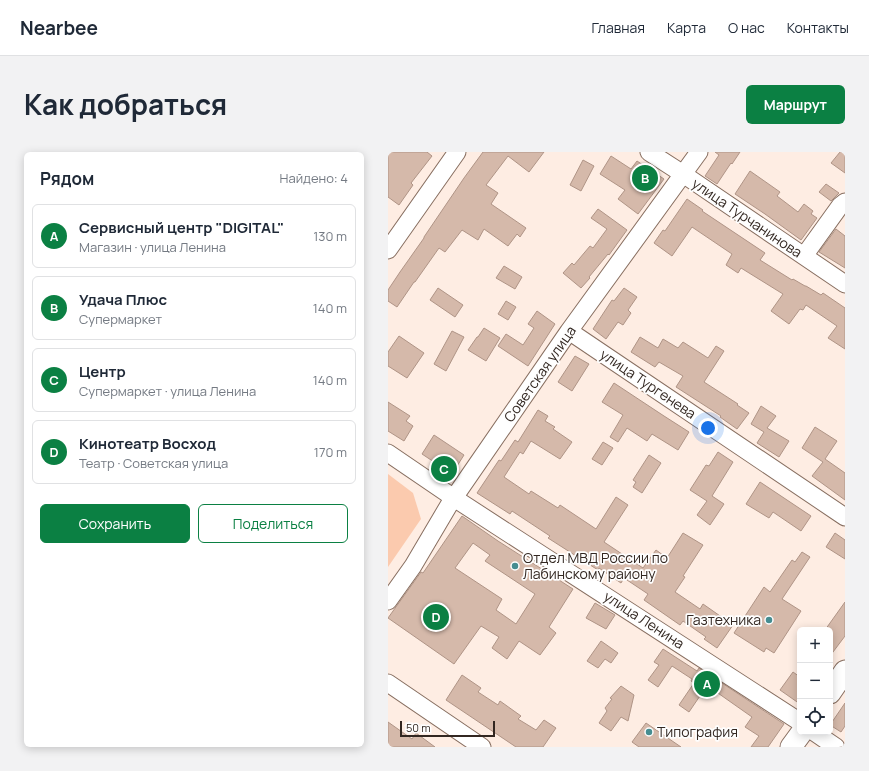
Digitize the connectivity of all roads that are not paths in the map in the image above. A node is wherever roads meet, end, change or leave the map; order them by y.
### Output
1 (456, 152) edge
2 (649, 152) edge
3 (699, 152) edge
4 (683, 174) junction
5 (845, 202) edge
6 (388, 250) edge
7 (804, 256) junction
8 (845, 284) edge
9 (569, 331) junction
10 (388, 453) edge
11 (454, 498) junction
12 (845, 517) edge
13 (388, 601) edge
14 (845, 671) edge
15 (388, 683) edge
16 (833, 689) edge
17 (797, 720) edge
18 (800, 735) edge
19 (818, 735) edge
20 (482, 747) edge
21 (791, 747) edge
22 (836, 747) edge

1 - 6 street
2 - 4 street, улица Турчанинова
3 - 4 street, Советская улица
4 - 7 street, улица Турчанинова
4 - 9 street, Советская улица
5 - 7 street
7 - 8 street, улица Турчанинова
9 - 11 street, Советская улица
9 - 12 street, улица Тургенева
10 - 11 street, улица Ленина
11 - 13 street, Советская улица
11 - 17 street, улица Ленина
14 - 16 main road
15 - 20 street
18 - 21 main road
19 - 22 street

